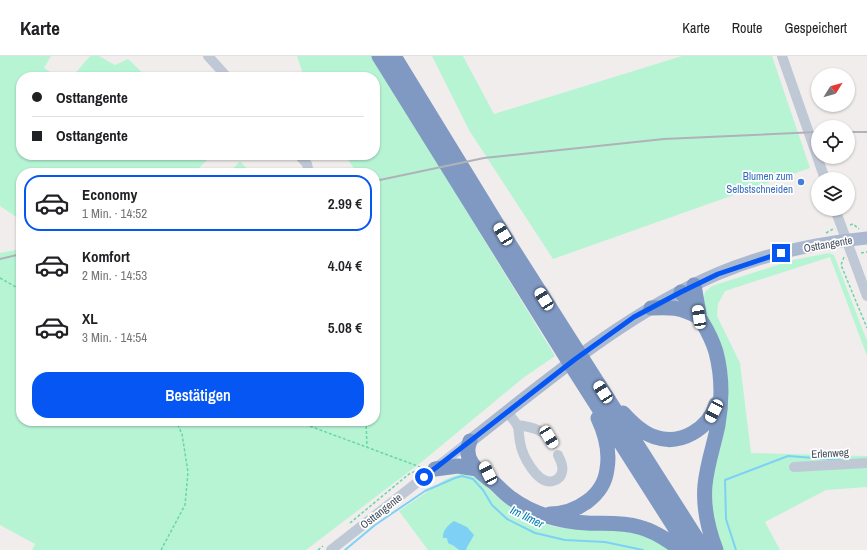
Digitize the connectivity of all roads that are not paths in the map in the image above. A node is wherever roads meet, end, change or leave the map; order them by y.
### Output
1 (208, 56) edge
2 (379, 56) edge
3 (394, 56) edge
4 (782, 56) edge
5 (222, 72) edge
6 (441, 145) junction
7 (823, 172) edge
8 (838, 216) edge
9 (865, 234) edge
10 (847, 240) junction
11 (694, 285) junction
12 (681, 292) junction
13 (867, 296) edge
14 (650, 308) junction
15 (699, 317) junction
16 (556, 330) junction
17 (720, 384) junction
18 (596, 398) junction
19 (507, 412) junction
20 (517, 425) junction
21 (470, 441) junction
22 (553, 444) dead end
23 (558, 455) dead end
24 (867, 463) edge
25 (794, 467) dead end
26 (435, 469) junction
27 (477, 469) junction
28 (493, 481) junction
29 (544, 514) junction
30 (328, 547) edge
31 (681, 550) edge
32 (690, 550) edge
33 (704, 550) edge
34 (716, 550) edge

1 - 5 street
2 - 6 highway
3 - 6 highway
4 - 7 street
6 - 16 highway
8 - 10 street
9 - 10 main road, Osttangente
10 - 11 main road, Osttangente
10 - 13 street
11 - 12 main road, Osttangente
11 - 15 highway
12 - 14 main road, Osttangente
12 - 15 highway
14 - 15 highway
14 - 19 main road, Osttangente
15 - 17 highway
16 - 18 highway
16 - 18 highway
17 - 18 highway
17 - 34 highway
18 - 29 highway
18 - 32 highway
18 - 33 highway
19 - 20 street
19 - 21 main road, Osttangente
20 - 22 street
20 - 23 street
21 - 26 street, Osttangente
21 - 27 highway
21 - 28 highway
24 - 25 street, Erlenweg
26 - 27 highway
26 - 30 street, Osttangente
27 - 28 highway
28 - 29 highway
29 - 31 highway

